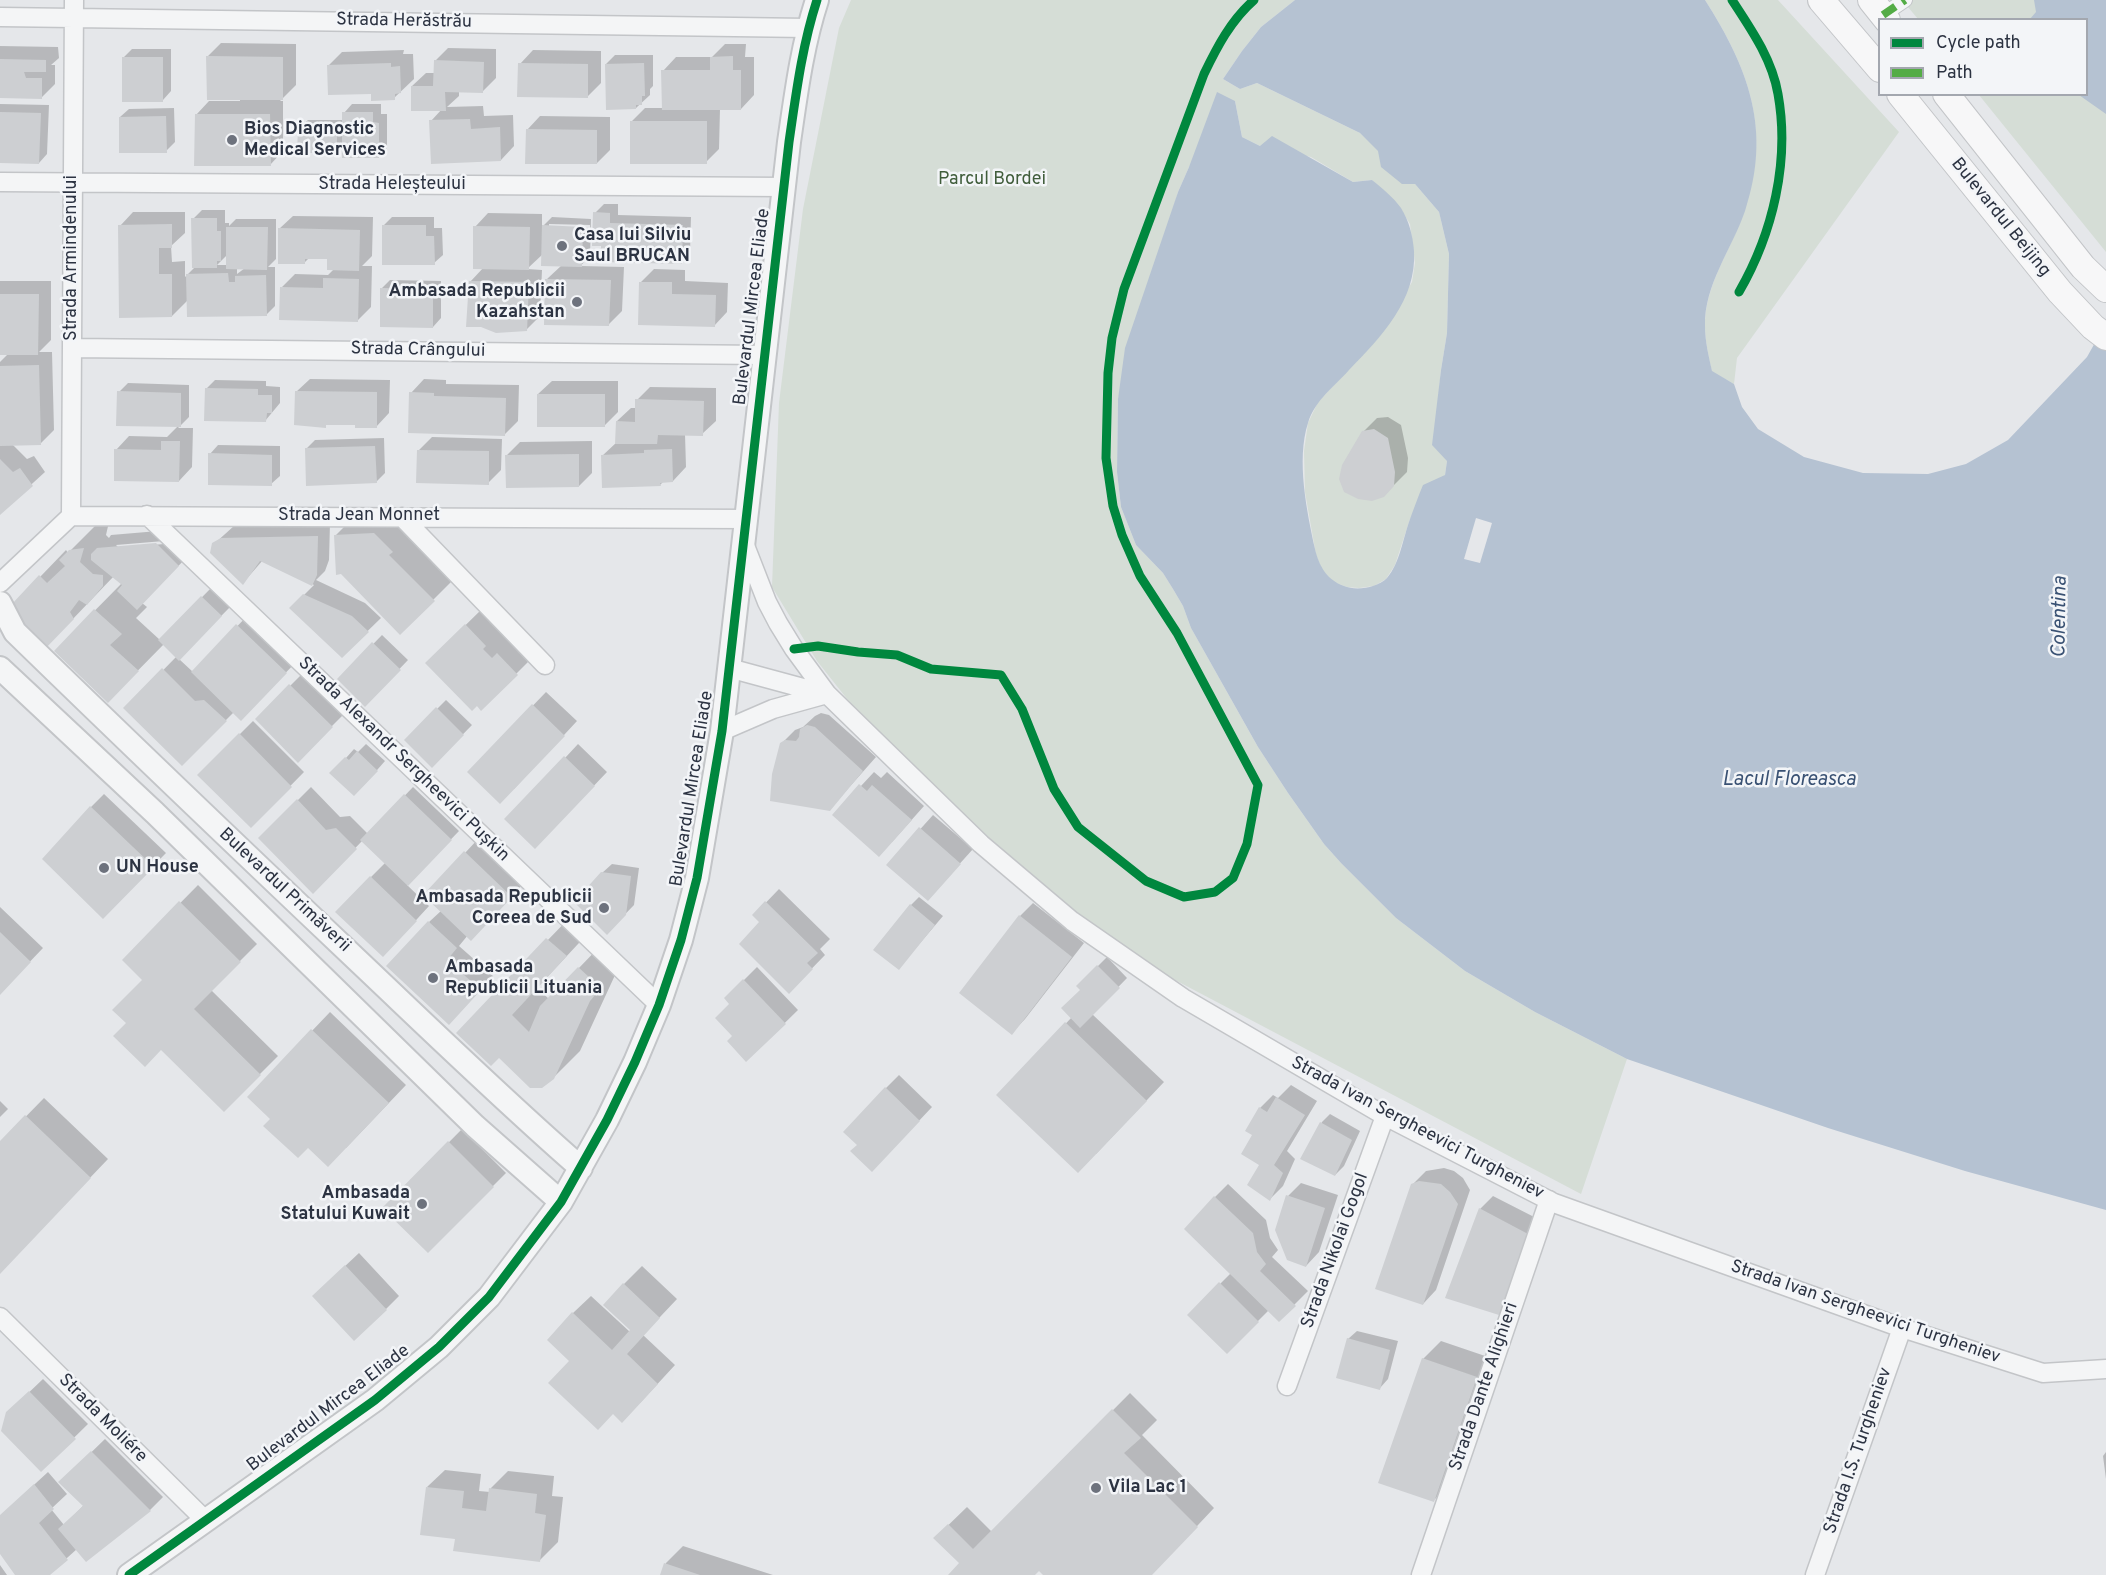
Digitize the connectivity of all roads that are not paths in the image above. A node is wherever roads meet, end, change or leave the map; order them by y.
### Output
1 (817, 0) edge
2 (1821, 0) edge
3 (1905, 0) edge
4 (74, 9) edge
5 (1880, 11) edge
6 (0, 17) edge
7 (808, 27) junction
8 (1878, 67) edge
9 (1902, 96) edge
10 (1948, 96) edge
11 (0, 182) edge
12 (73, 182) junction
13 (784, 187) junction
14 (2106, 289) edge
15 (2106, 337) edge
16 (72, 348) junction
17 (764, 355) junction
18 (147, 515) junction
19 (71, 516) junction
20 (402, 517) junction
21 (746, 519) junction
22 (744, 543) junction
23 (0, 583) edge
24 (0, 603) edge
25 (546, 665) dead end
26 (0, 668) edge
27 (729, 668) junction
28 (827, 694) junction
29 (722, 731) junction
30 (659, 1005) junction
31 (1385, 1116) junction
32 (581, 1168) junction
33 (1549, 1200) junction
34 (561, 1202) junction
35 (0, 1317) edge
36 (1902, 1328) junction
37 (2106, 1369) edge
38 (1287, 1386) dead end
39 (204, 1520) junction
40 (129, 1575) edge
41 (1421, 1575) edge
42 (1815, 1575) edge

1 - 7 street, Bulevardul Mircea Eliade
2 - 8 main road
3 - 5 street
4 - 6 street, Strada Herăstrău
4 - 7 street, Strada Herăstrău
4 - 12 street, Strada Armindenului
7 - 13 street, Bulevardul Mircea Eliade
9 - 15 main road, Bulevardul Beijing
10 - 14 main road, Bulevardul Beijing
11 - 12 street, Strada Heleșteului
12 - 13 street, Strada Heleșteului
12 - 16 street, Strada Armindenului
13 - 17 street, Bulevardul Mircea Eliade
16 - 17 street, Strada Crângului
16 - 19 street, Strada Armindenului
17 - 21 street, Bulevardul Mircea Eliade
18 - 19 street, Strada Jean Monnet
18 - 20 street, Strada Jean Monnet
18 - 30 street, Strada Alexandr Sergheevici Pușkin
19 - 23 street
20 - 21 street, Strada Jean Monnet
20 - 25 street
21 - 22 street, Bulevardul Mircea Eliade
22 - 27 street, Bulevardul Mircea Eliade
22 - 28 street, Strada Ivan Sergheevici Turgheniev
24 - 32 street, Bulevardul Primăverii
26 - 34 street, Bulevardul Primăverii
27 - 28 street, Strada Ivan Sergheevici Turgheniev
27 - 29 street, Bulevardul Mircea Eliade
28 - 29 street
28 - 31 street, Strada Ivan Sergheevici Turgheniev
29 - 30 street, Bulevardul Mircea Eliade
30 - 32 street, Bulevardul Mircea Eliade
31 - 33 street, Strada Ivan Sergheevici Turgheniev
31 - 38 street, Strada Nikolai Gogol
32 - 34 street, Bulevardul Mircea Eliade
33 - 36 street, Strada Ivan Sergheevici Turgheniev
33 - 41 street, Strada Dante Alighieri
34 - 39 street, Bulevardul Mircea Eliade
35 - 39 street, Strada Moliére
36 - 37 street, Strada Ivan Sergheevici Turgheniev
36 - 42 street, Strada I.S. Turgheniev
39 - 40 street, Bulevardul Mircea Eliade

